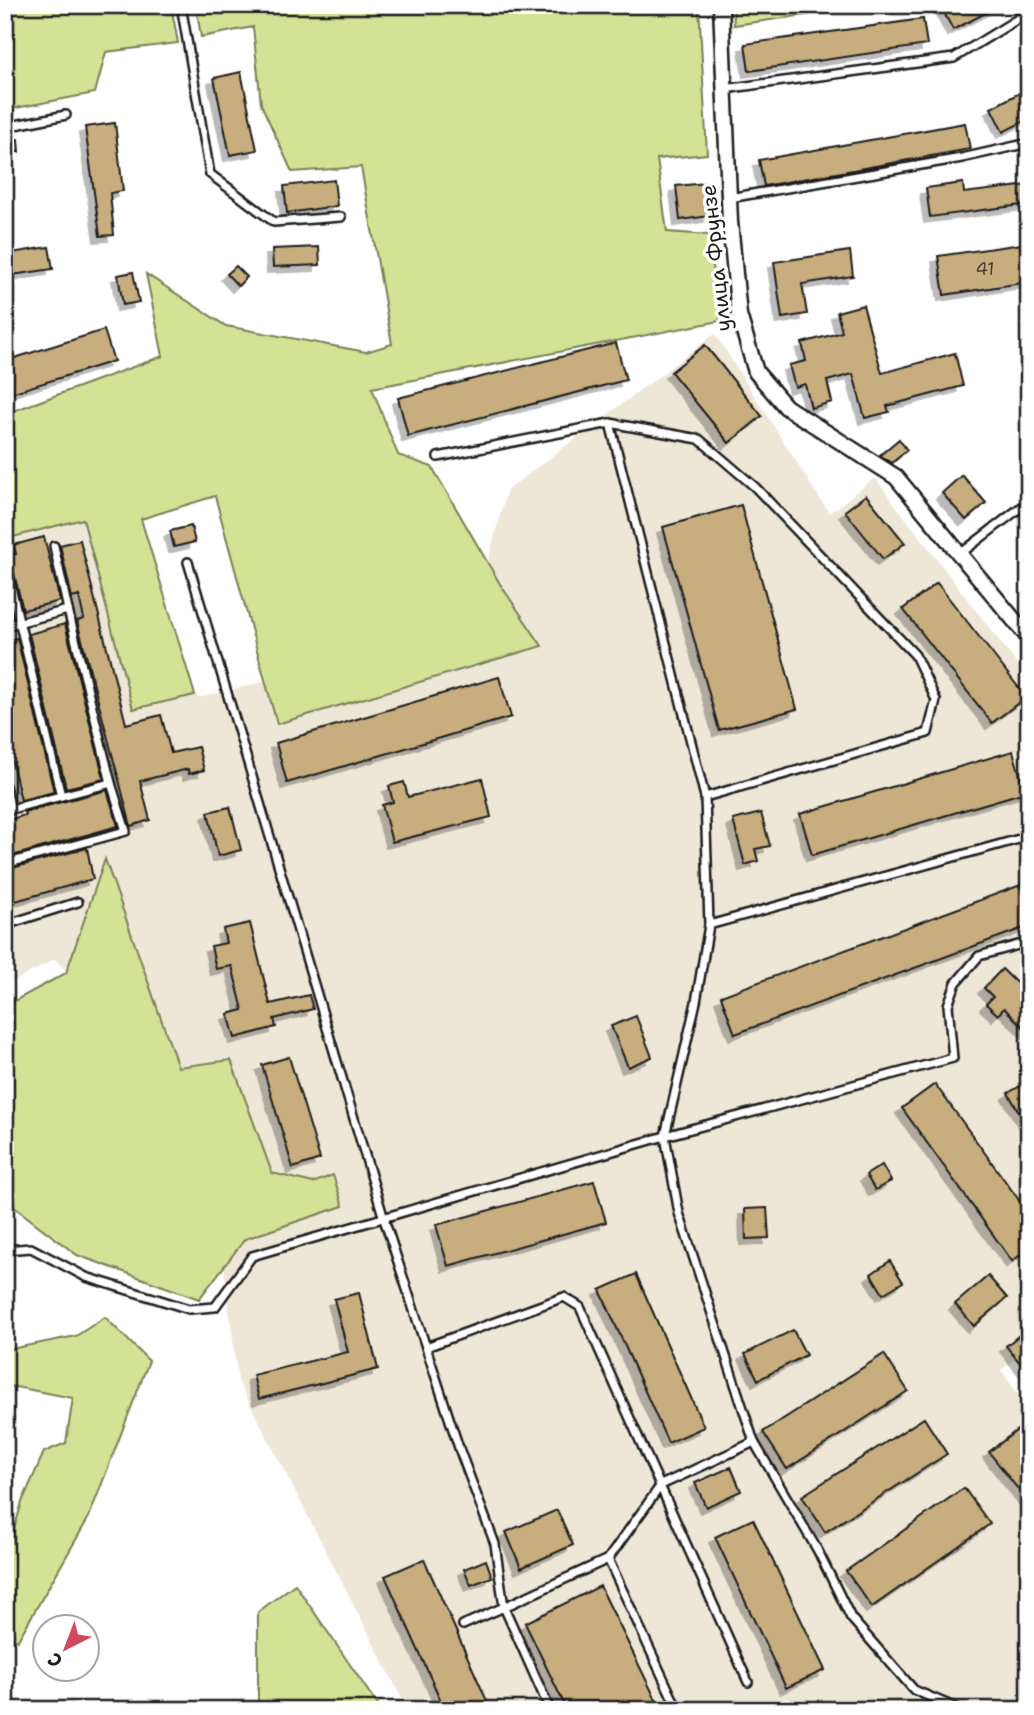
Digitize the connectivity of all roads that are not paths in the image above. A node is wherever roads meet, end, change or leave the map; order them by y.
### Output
1 (181, 5) edge
2 (721, 5) edge
3 (1029, 12) edge
4 (724, 89) junction
5 (66, 115) dead end
6 (5, 127) edge
7 (1029, 143) edge
8 (728, 198) junction
9 (341, 217) dead end
10 (610, 423) junction
11 (438, 457) dead end
12 (1029, 501) edge
13 (54, 547) dead end
14 (960, 554) junction
15 (5, 562) edge
16 (188, 562) dead end
17 (68, 610) junction
18 (18, 623) junction
19 (5, 626) edge
20 (1029, 638) edge
21 (111, 783) junction
22 (5, 786) edge
23 (61, 796) junction
24 (705, 797) junction
25 (8, 810) edge
26 (1019, 839) dead end
27 (5, 864) edge
28 (78, 902) dead end
29 (5, 925) edge
30 (709, 925) junction
31 (1029, 942) edge
32 (665, 1136) junction
33 (384, 1219) junction
34 (5, 1250) edge
35 (426, 1347) junction
36 (754, 1442) junction
37 (661, 1485) junction
38 (608, 1559) junction
39 (504, 1607) junction
40 (463, 1625) dead end
41 (748, 1682) dead end
42 (550, 1710) edge
43 (678, 1710) edge
44 (961, 1710) edge

1 - 9 lane
2 - 4 street, улица Фрунзе
3 - 4 lane
4 - 8 street, улица Фрунзе
5 - 6 lane
7 - 8 lane
8 - 14 street, улица Фрунзе
10 - 11 lane
10 - 24 lane
10 - 24 lane
12 - 14 lane
13 - 17 lane
14 - 20 street, улица Фрунзе
15 - 18 lane
16 - 33 lane
17 - 18 lane
17 - 21 lane
18 - 19 lane
18 - 23 lane
21 - 23 lane
21 - 27 lane
22 - 25 lane
23 - 25 lane
24 - 30 lane
26 - 30 lane
28 - 29 lane
30 - 32 lane
31 - 32 lane
32 - 33 lane
32 - 36 lane
33 - 34 lane
33 - 35 lane
35 - 37 lane
35 - 39 lane
36 - 37 lane
36 - 44 lane
37 - 38 lane
37 - 41 lane
38 - 39 lane
38 - 43 lane
39 - 40 lane
39 - 42 lane

